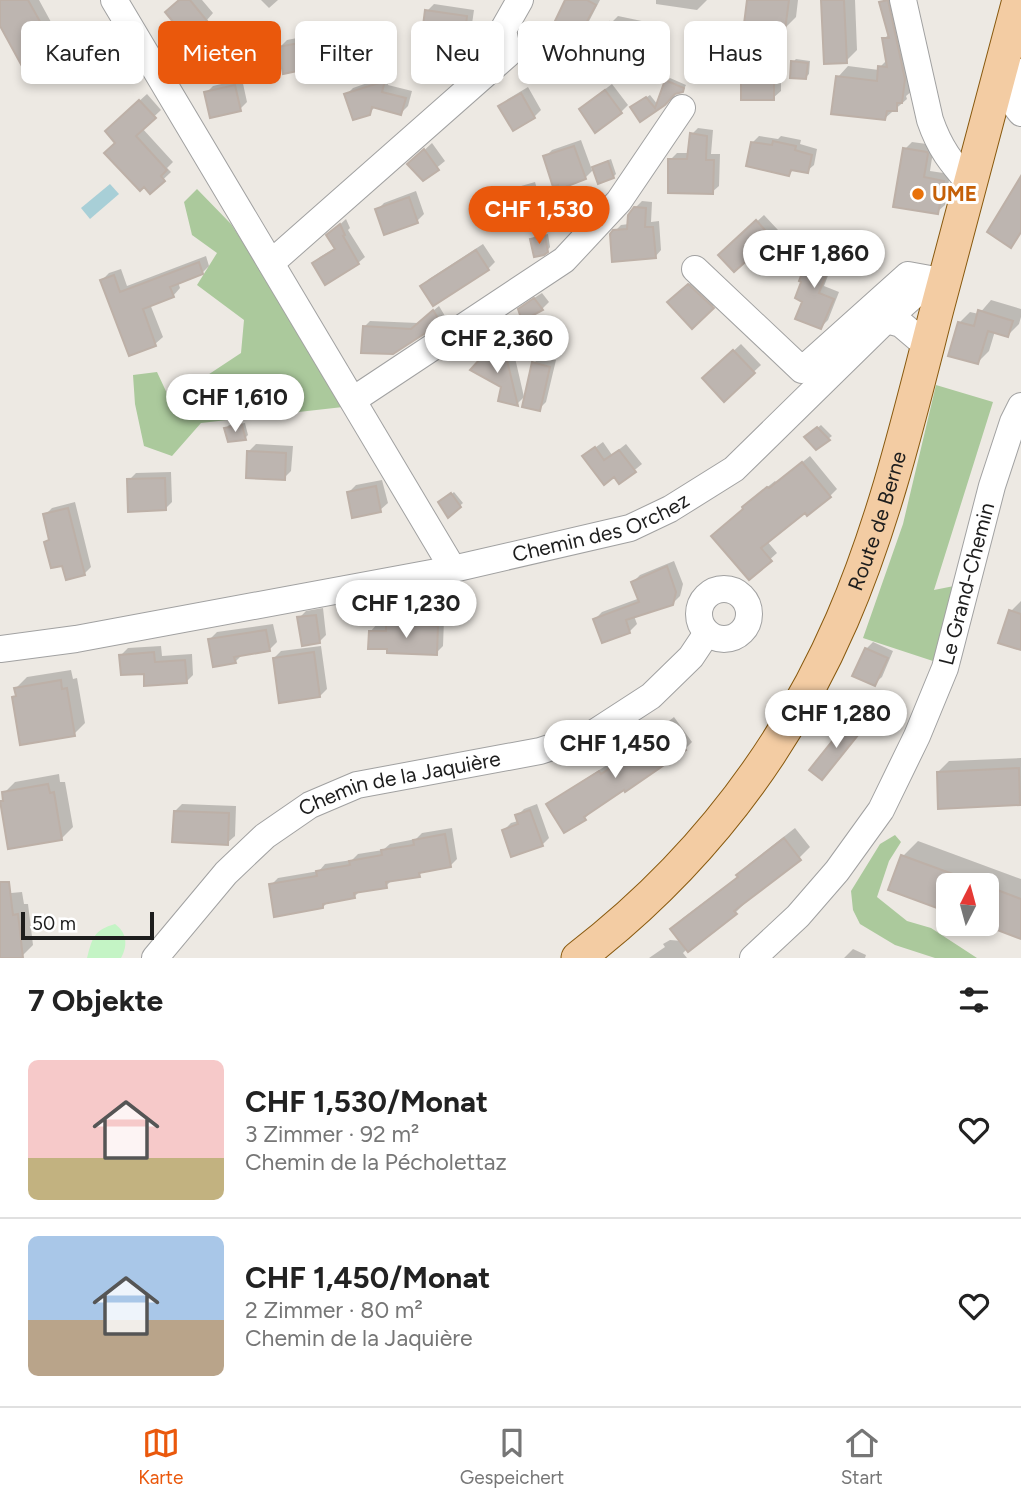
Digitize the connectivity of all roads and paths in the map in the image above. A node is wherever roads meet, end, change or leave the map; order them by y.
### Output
1 (114, 0) edge
2 (520, 0) edge
3 (903, 0) edge
4 (1019, 0) edge
5 (1011, 71) edge
6 (682, 108) dead end
7 (1021, 113) edge
8 (970, 184) junction
9 (271, 263) junction
10 (695, 269) dead end
11 (938, 280) junction
12 (886, 320) junction
13 (927, 346) junction
14 (353, 400) junction
15 (1021, 406) edge
16 (453, 569) junction
17 (708, 634) dead end
18 (0, 649) edge
19 (155, 958) edge
20 (578, 958) edge
21 (753, 958) edge

1 - 9 street
2 - 9 street
3 - 8 street
4 - 5 main road, Route de Berne
5 - 7 street
5 - 8 main road, Route de Berne
6 - 14 street
8 - 11 main road, Route de Berne
9 - 14 street
10 - 11 street
11 - 12 street, Chemin des Orchez
11 - 13 main road, Route de Berne
12 - 13 street
12 - 16 street, Chemin des Orchez
13 - 20 main road, Route de Berne
14 - 16 street
15 - 21 street, Le Grand-Chemin
16 - 18 street, Chemin des Orchez
17 - 19 street, Chemin de la Jaquière

